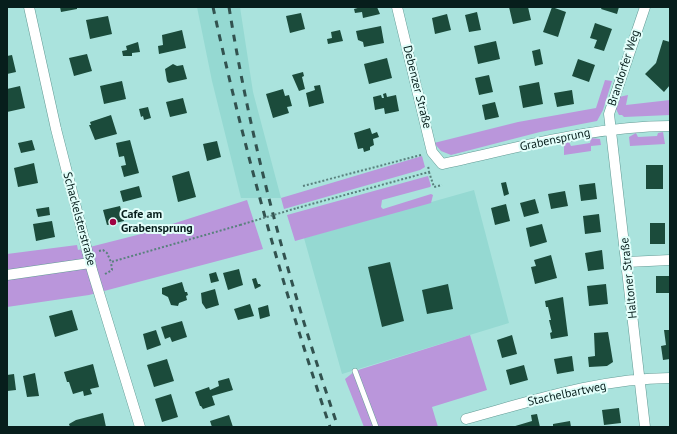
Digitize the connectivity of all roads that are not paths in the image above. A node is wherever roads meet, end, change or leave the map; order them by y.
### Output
1 (30, 7) edge
2 (397, 7) edge
3 (644, 7) edge
4 (670, 126) edge
5 (612, 130) junction
6 (442, 164) joint
7 (670, 260) edge
8 (627, 262) junction
9 (90, 263) junction
10 (7, 275) edge
11 (354, 371) dead end
12 (670, 378) edge
13 (640, 380) junction
14 (466, 419) dead end
15 (140, 427) edge
16 (376, 427) edge
17 (645, 427) edge

1 - 9 street, Schackelsterstraße
2 - 6 street, Debenzer Straße
3 - 5 street, Brandorfer Weg
4 - 5 street, Grabensprung
5 - 6 street, Grabensprung
5 - 8 street, Haltoner Straße
7 - 8 street
8 - 13 street, Haltoner Straße
9 - 10 street
9 - 15 street, Schackelsterstraße
11 - 16 lane
12 - 13 street, Stachelbartweg
13 - 14 street, Stachelbartweg
13 - 17 street, Haltoner Straße

